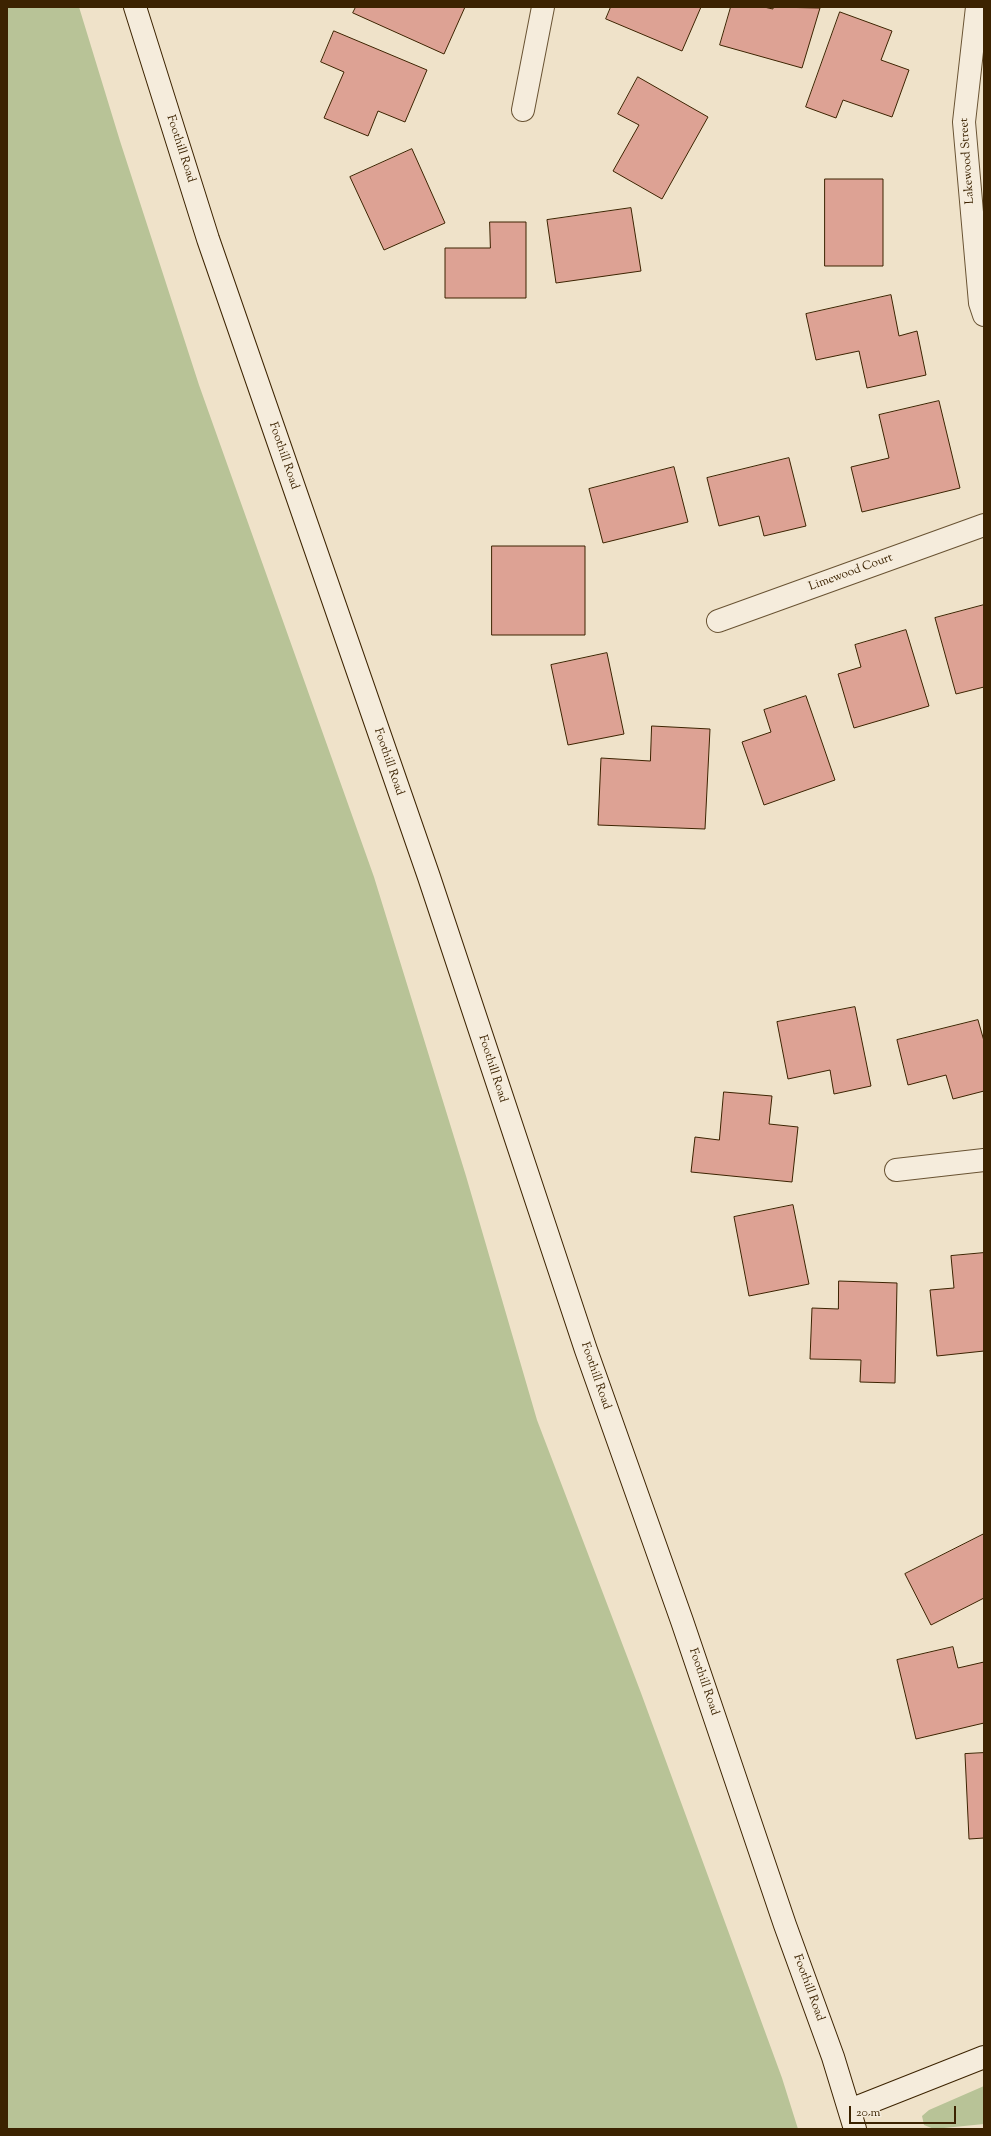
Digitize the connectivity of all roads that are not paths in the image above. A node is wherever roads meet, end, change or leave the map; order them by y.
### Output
1 (135, 7) edge
2 (543, 7) edge
3 (977, 7) edge
4 (523, 110) dead end
5 (984, 316) edge
6 (984, 525) edge
7 (718, 621) dead end
8 (984, 1160) edge
9 (896, 1170) dead end
10 (984, 2057) edge
11 (853, 2120) edge

1 - 11 main road, Foothill Road
2 - 4 main road
3 - 5 main road, Lakewood Street
6 - 7 main road, Limewood Court
8 - 9 main road
10 - 11 main road

